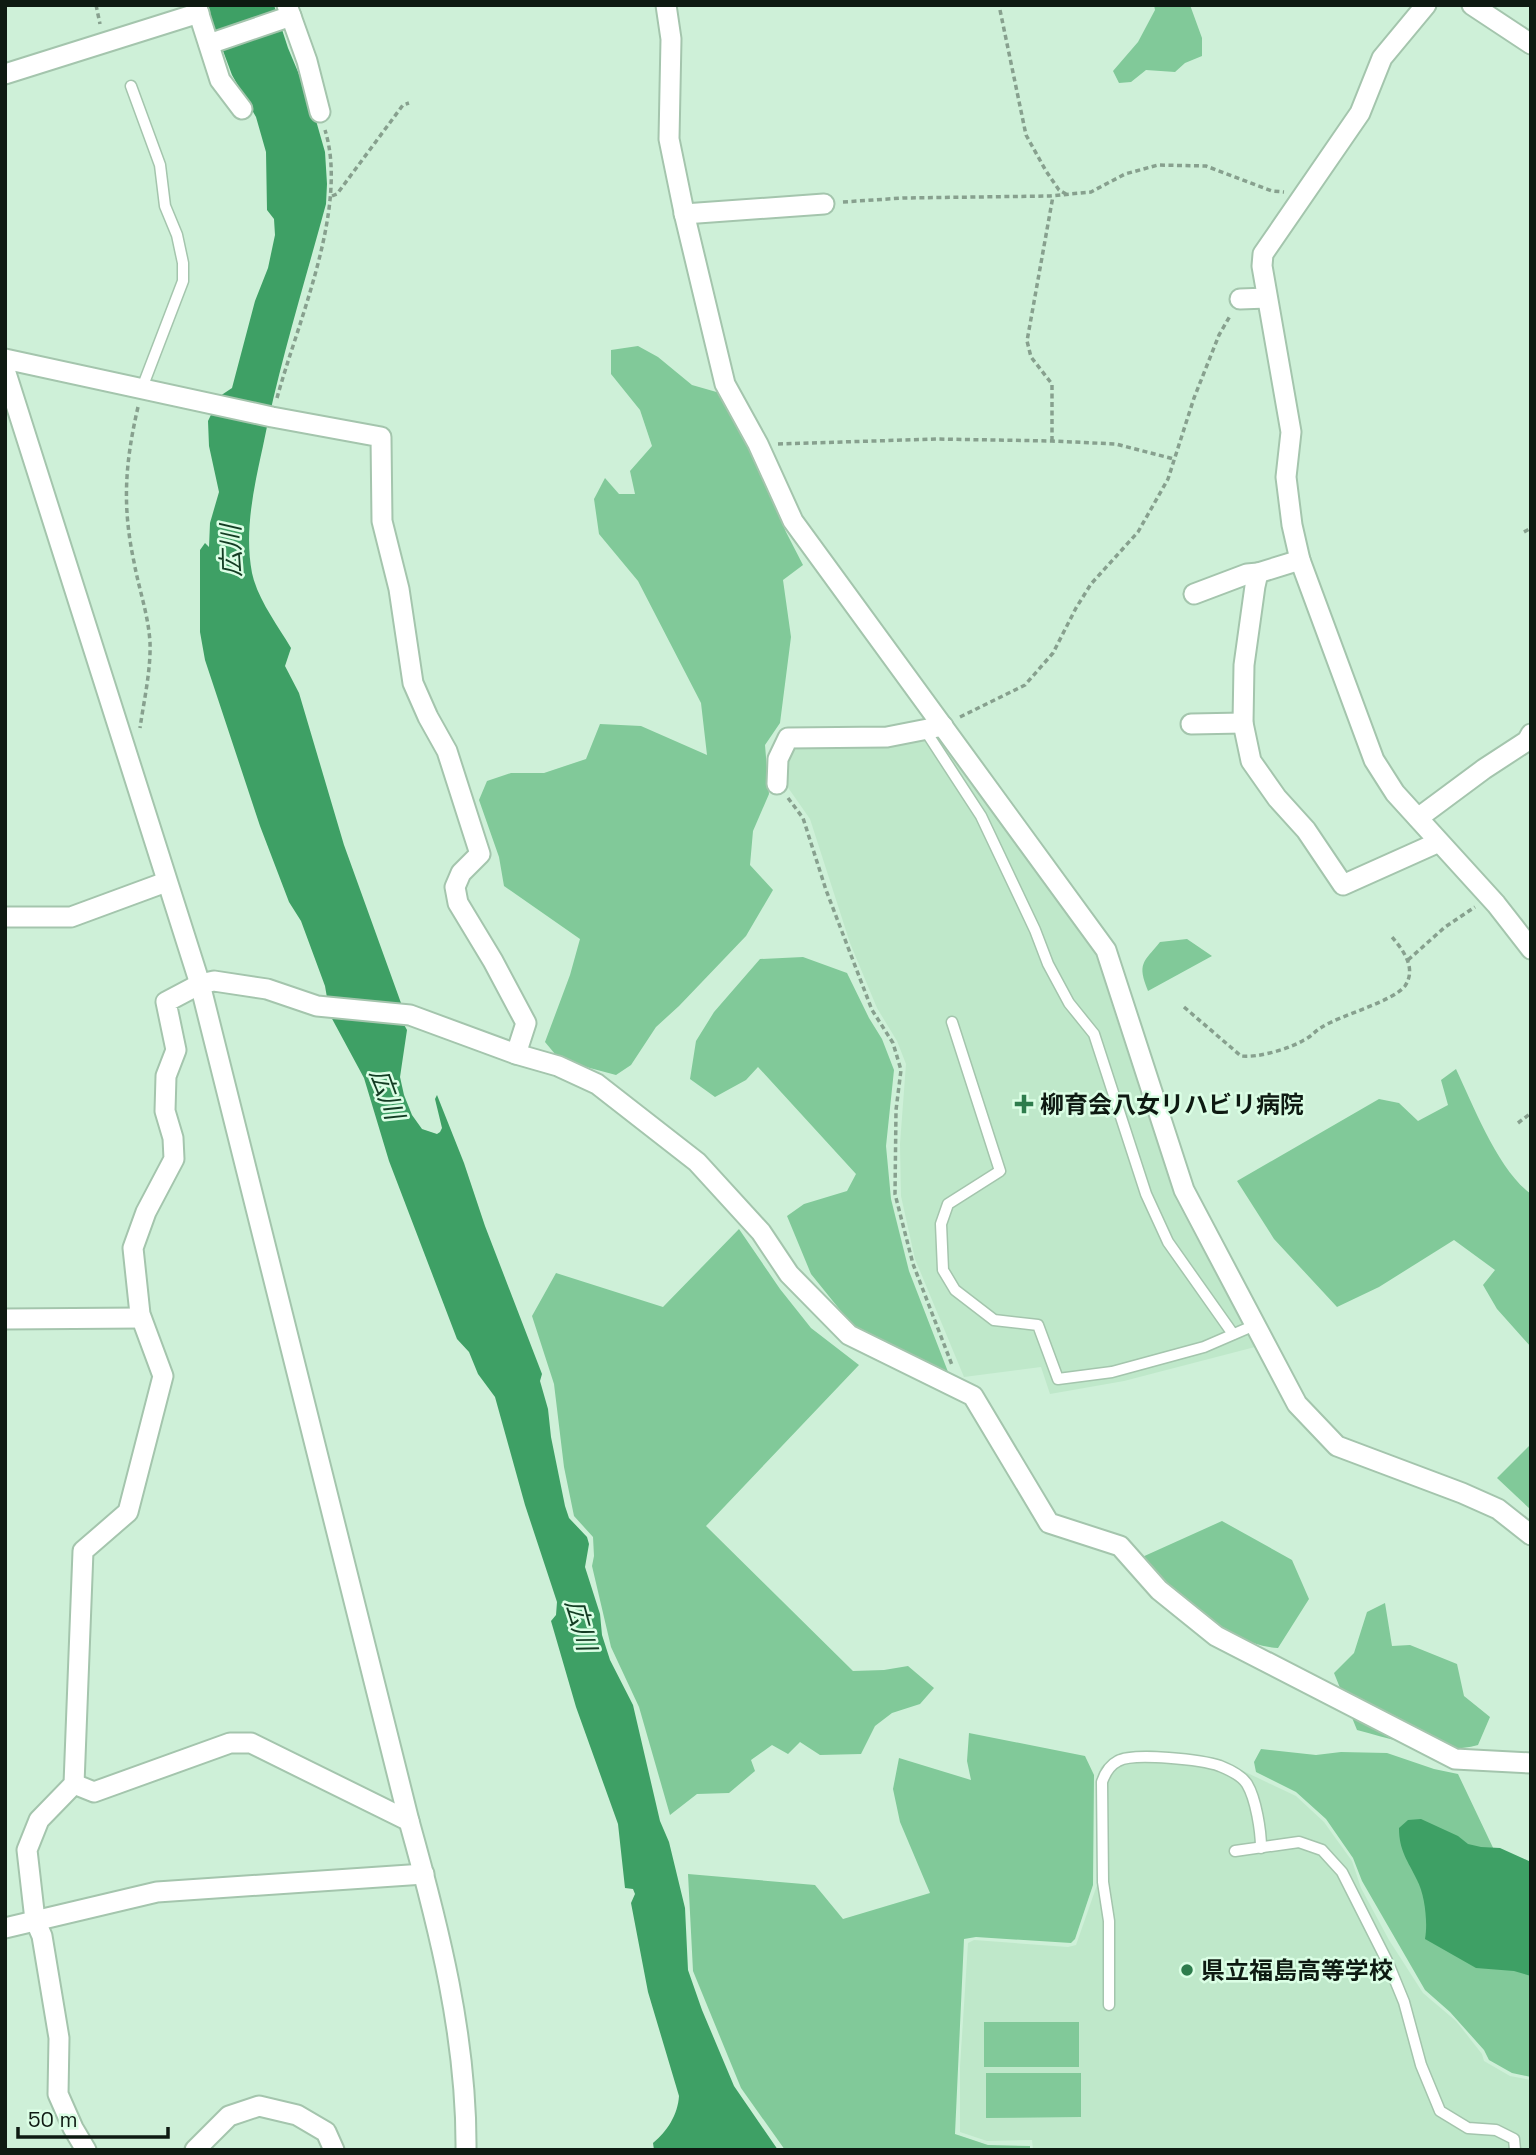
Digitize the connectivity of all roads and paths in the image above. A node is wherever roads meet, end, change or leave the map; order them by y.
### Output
1 (666, 5) edge
2 (1426, 5) edge
3 (1472, 5) edge
4 (197, 9) edge
5 (1000, 10) dead end
6 (289, 11) edge
7 (209, 44) junction
8 (1531, 44) edge
9 (5, 74) edge
10 (131, 86) dead end
11 (409, 103) dead end
12 (242, 109) dead end
13 (320, 113) joint
14 (1066, 194) junction
15 (1053, 196) junction
16 (332, 197) junction
17 (1280, 202) dead end
18 (824, 204) joint
19 (684, 214) junction
20 (1267, 298) junction
21 (1240, 299) joint
22 (5, 359) edge
23 (5, 370) edge
24 (142, 388) junction
25 (9, 397) edge
26 (272, 416) junction
27 (1052, 441) junction
28 (758, 444) junction
29 (1175, 460) junction
30 (1531, 528) edge
31 (1524, 533) dead end
32 (1300, 560) junction
33 (1258, 573) junction
34 (1194, 594) dead end
35 (1243, 723) junction
36 (1191, 724) dead end
37 (934, 727) junction
38 (1531, 734) edge
39 (138, 737) dead end
40 (777, 784) joint
41 (1418, 818) junction
42 (1439, 842) junction
43 (166, 882) junction
44 (1490, 898) junction
45 (5, 917) edge
46 (1392, 937) dead end
47 (1531, 949) edge
48 (1408, 960) junction
49 (200, 984) junction
50 (1184, 1007) dead end
51 (952, 1022) dead end
52 (516, 1054) junction
53 (1531, 1113) edge
54 (1518, 1123) dead end
55 (141, 1318) junction
56 (5, 1319) edge
57 (1255, 1325) junction
58 (1233, 1334) junction
59 (961, 1390) junction
60 (1531, 1535) edge
61 (1531, 1763) edge
62 (74, 1784) junction
63 (409, 1821) junction
64 (1261, 1848) junction
65 (1236, 1851) dead end
66 (424, 1874) junction
67 (35, 1920) junction
68 (5, 1928) edge
69 (1110, 2005) dead end
70 (86, 2150) edge
71 (195, 2150) edge
72 (334, 2150) edge
73 (466, 2150) edge
74 (1515, 2150) edge

1 - 19 street
2 - 20 street
3 - 8 street
4 - 7 street
4 - 9 street
5 - 14 path
6 - 7 street
6 - 13 street
7 - 12 street
10 - 24 lane
11 - 16 path
13 - 16 path
14 - 15 path
14 - 17 path
15 - 18 path
15 - 27 path
16 - 26 path
18 - 19 street
19 - 28 street
20 - 21 street
20 - 32 street
21 - 29 path
22 - 24 street
23 - 25 street
24 - 26 street
24 - 39 path
25 - 43 street
26 - 52 street
27 - 28 path
27 - 29 path
28 - 37 street
29 - 37 path
30 - 31 path
32 - 33 street
32 - 41 street
33 - 34 street
33 - 35 street
35 - 36 street
35 - 42 street
37 - 40 street
37 - 57 street
37 - 58 lane
38 - 41 street
40 - 59 path
41 - 42 street
42 - 44 street
43 - 45 street
43 - 49 street
44 - 47 street
44 - 48 path
46 - 48 path
48 - 50 path
49 - 52 street
49 - 55 street
49 - 63 street
51 - 58 lane
52 - 59 street
53 - 54 path
55 - 56 street
55 - 62 street
57 - 58 lane
57 - 60 street
59 - 61 street
62 - 63 street
62 - 67 street
63 - 66 street
64 - 65 lane
64 - 69 lane
64 - 74 lane
66 - 67 street
66 - 73 street
67 - 68 street
67 - 70 street
71 - 72 street

